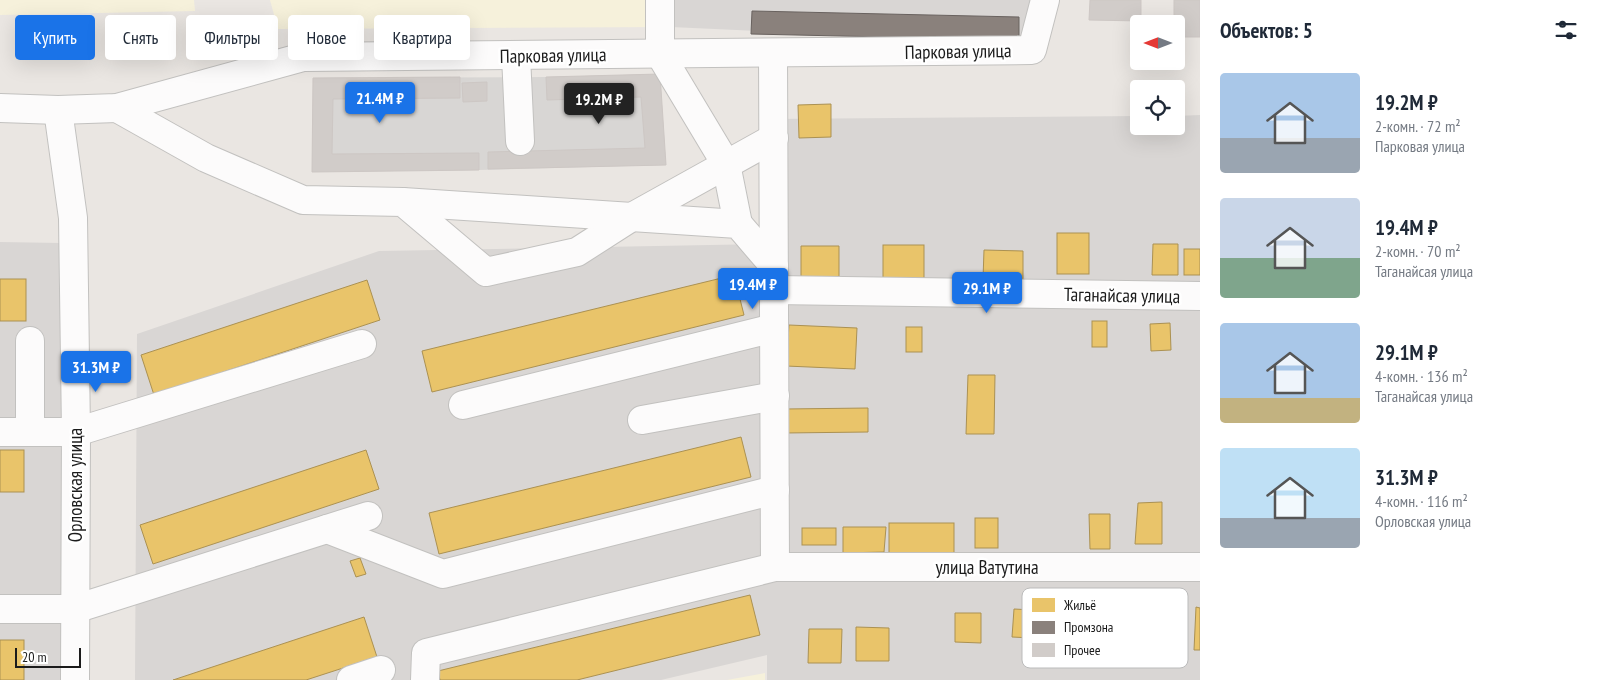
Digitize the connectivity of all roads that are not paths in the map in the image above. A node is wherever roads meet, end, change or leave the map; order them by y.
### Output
1 (660, 0) edge
2 (1044, 0) edge
3 (773, 53) junction
4 (660, 54) junction
5 (516, 56) junction
6 (0, 108) edge
7 (117, 108) junction
8 (58, 110) junction
9 (774, 138) junction
10 (520, 141) dead end
11 (726, 164) junction
12 (403, 202) junction
13 (630, 218) junction
14 (738, 224) junction
15 (774, 278) junction
16 (1200, 296) edge
17 (774, 328) junction
18 (30, 341) dead end
19 (362, 344) dead end
20 (775, 396) junction
21 (463, 406) dead end
22 (642, 420) dead end
23 (9, 430) edge
24 (76, 432) junction
25 (775, 490) junction
26 (368, 516) dead end
27 (327, 529) junction
28 (775, 567) junction
29 (1200, 567) edge
30 (0, 609) edge
31 (75, 609) junction
32 (381, 670) dead end
33 (75, 680) edge
34 (351, 680) edge
35 (425, 680) edge

1 - 4 street
2 - 3 street, Парковая улица
3 - 4 street, Парковая улица
3 - 9 street
4 - 5 street, Парковая улица
4 - 11 street
5 - 7 street, Парковая улица
5 - 10 street
6 - 8 street, Парковая улица
7 - 8 street, Парковая улица
7 - 12 street
8 - 24 street, Орловская улица
9 - 11 street
9 - 15 street
11 - 13 street
11 - 14 street
12 - 13 street
12 - 13 street
13 - 14 street
14 - 15 street
15 - 16 street, Таганайсая улица
15 - 17 street
17 - 20 street
17 - 21 street
18 - 23 street
19 - 24 street
20 - 22 street
20 - 25 street
23 - 24 street
24 - 31 street, Орловская улица
25 - 27 street
25 - 28 street
26 - 27 street
27 - 31 street
28 - 29 street, улица Ватутина
28 - 35 street, улица Ватутина
30 - 31 street
31 - 33 street, Орловская улица
32 - 34 street

